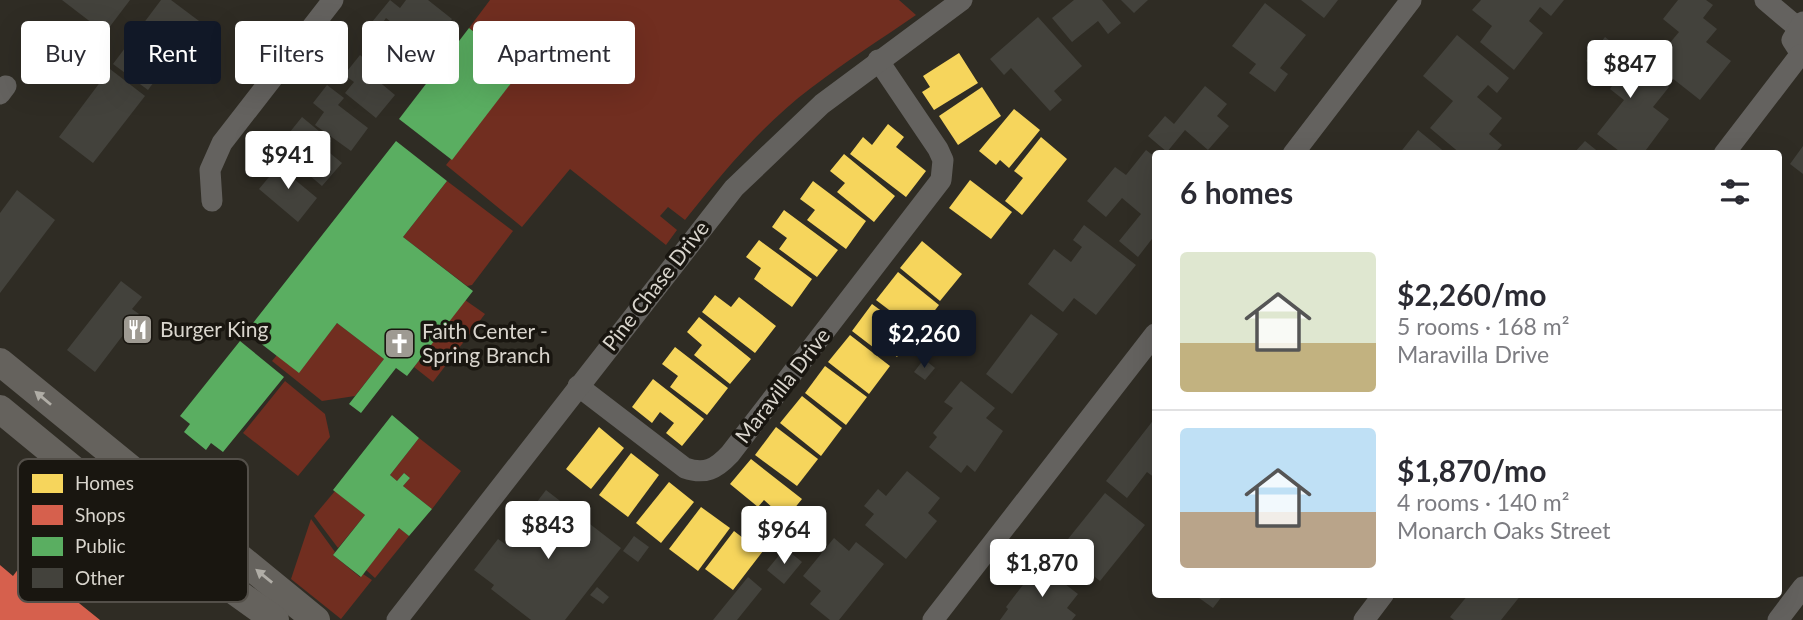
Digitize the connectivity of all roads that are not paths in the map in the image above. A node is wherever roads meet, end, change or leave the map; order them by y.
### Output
1 (333, 0) edge
2 (962, 0) edge
3 (1410, 0) edge
4 (1765, 0) edge
5 (1800, 25) edge
6 (1802, 56) edge
7 (878, 60) junction
8 (1296, 150) edge
9 (1727, 150) edge
10 (212, 201) dead end
11 (1152, 338) edge
12 (5, 370) edge
13 (578, 386) junction
14 (0, 409) edge
15 (61, 459) edge
16 (117, 459) edge
17 (248, 564) edge
18 (1803, 587) edge
19 (1381, 598) edge
20 (248, 601) edge
21 (275, 620) edge
22 (316, 620) edge
23 (397, 620) edge
24 (933, 620) edge
25 (1364, 620) edge
26 (1778, 620) edge

1 - 10 street
2 - 7 street, Pine Chase Drive
3 - 8 street
4 - 5 street
5 - 6 street
6 - 9 street
7 - 13 street, Pine Chase Drive
7 - 13 street, Maravilla Drive
11 - 24 street
16 -> 12 main road
13 - 23 street, Pine Chase Drive
14 - 15 main road
22 -> 17 main road
18 - 26 street
19 - 25 street
20 - 21 main road

